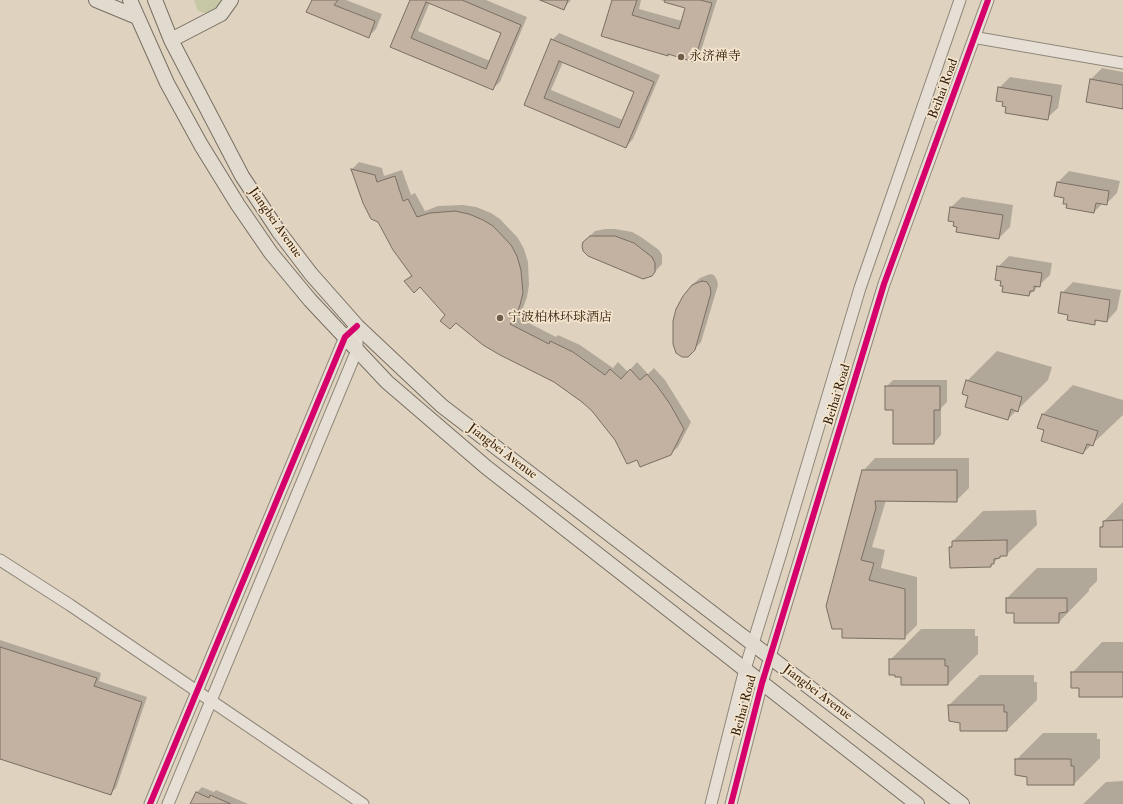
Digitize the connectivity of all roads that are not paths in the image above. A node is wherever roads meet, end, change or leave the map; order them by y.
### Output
1 (96, 0) edge
2 (130, 0) edge
3 (154, 0) edge
4 (230, 0) edge
5 (960, 0) edge
6 (988, 0) edge
7 (137, 17) junction
8 (978, 38) dead end
9 (171, 40) junction
10 (1123, 63) edge
11 (357, 326) junction
12 (345, 337) junction
13 (357, 350) junction
14 (0, 560) edge
15 (753, 644) junction
16 (770, 657) junction
17 (744, 669) junction
18 (762, 683) junction
19 (197, 691) junction
20 (211, 701) junction
21 (150, 804) edge
22 (168, 804) edge
23 (363, 804) edge
24 (711, 804) edge
25 (731, 804) edge
26 (917, 804) edge
27 (962, 804) edge

1 - 7 main road
2 - 7 main road, Jiangbei Avenue
3 - 9 main road, Jiangbei Avenue
4 - 9 main road
5 - 15 street, Beihai Road
6 - 16 street, Beihai Road
7 - 12 main road, Jiangbei Avenue
8 - 10 street
9 - 11 main road, Jiangbei Avenue
11 - 12 street
11 - 13 street
11 - 15 main road, Jiangbei Avenue
12 - 13 main road, Jiangbei Avenue
12 - 19 street
13 - 17 main road, Jiangbei Avenue
13 - 20 street
14 - 19 street
15 - 16 main road, Jiangbei Avenue
15 - 17 street, Beihai Road
16 - 18 street, Beihai Road
16 - 27 main road, Jiangbei Avenue
17 - 18 main road, Jiangbei Avenue
17 - 24 street, Beihai Road
18 - 25 street, Beihai Road
18 - 26 main road, Jiangbei Avenue
19 - 20 street
19 - 21 street
20 - 22 street
20 - 23 street

